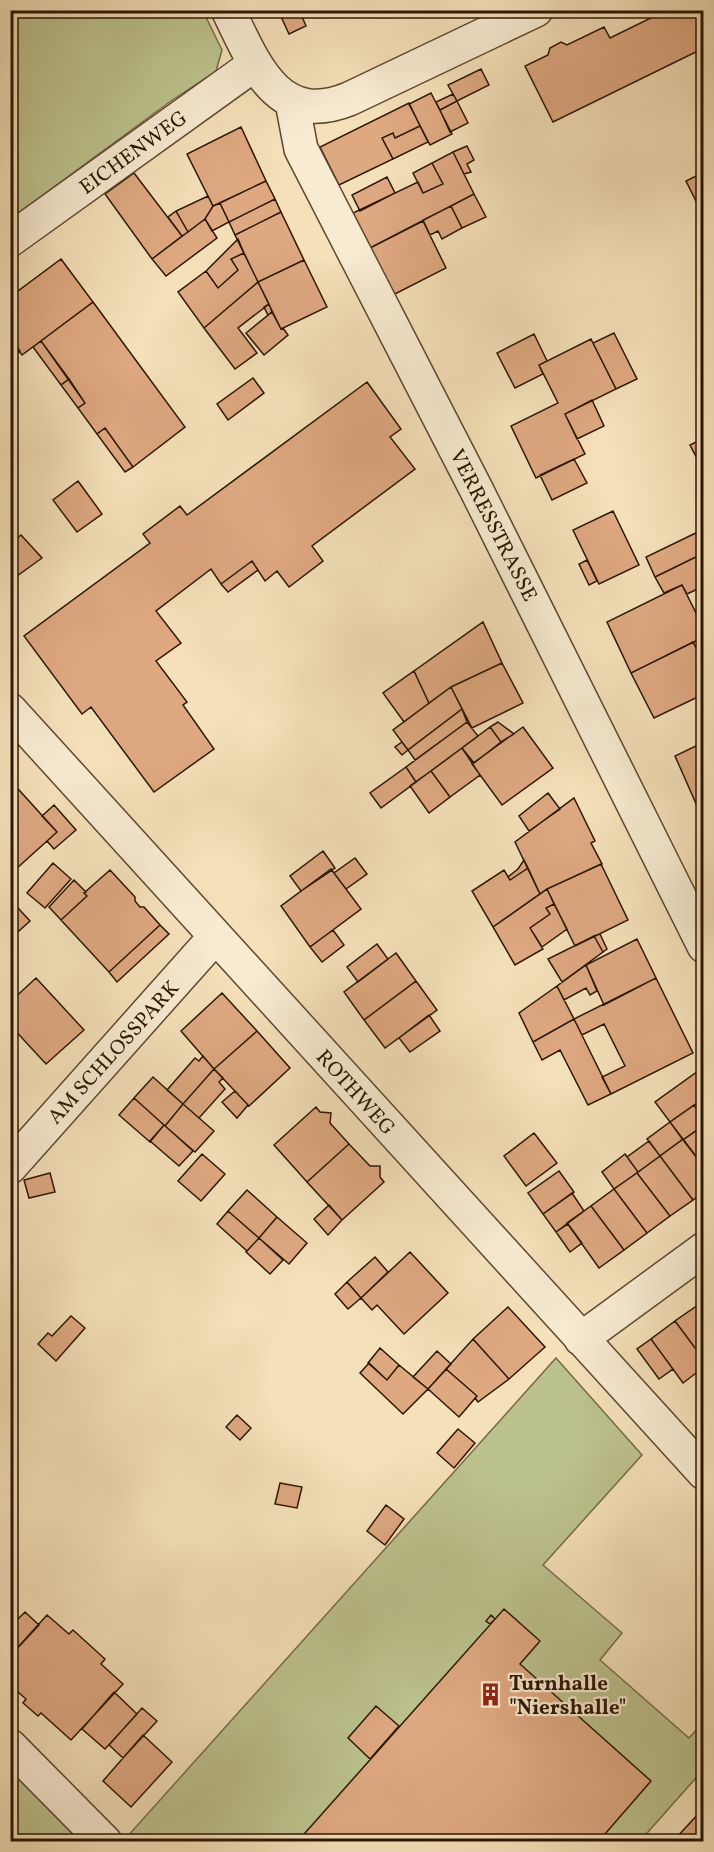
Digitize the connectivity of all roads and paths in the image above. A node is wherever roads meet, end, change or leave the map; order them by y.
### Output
1 (228, 10) edge
2 (536, 10) edge
3 (272, 83) junction
4 (10, 240) edge
5 (10, 710) edge
6 (215, 937) junction
7 (704, 946) edge
8 (10, 1167) edge
9 (704, 1249) edge
10 (581, 1339) junction
11 (704, 1473) edge
12 (10, 1746) edge
13 (105, 1842) edge

1 - 3 street, VERRESSTRASSE
2 - 3 street
3 - 4 street, EICHENWEG
3 - 7 street, VERRESSTRASSE
5 - 6 street, ROTHWEG
6 - 8 street, AM SCHLOSSPARK
6 - 10 street, ROTHWEG
9 - 10 street
10 - 11 street, ROTHWEG
12 - 13 street

